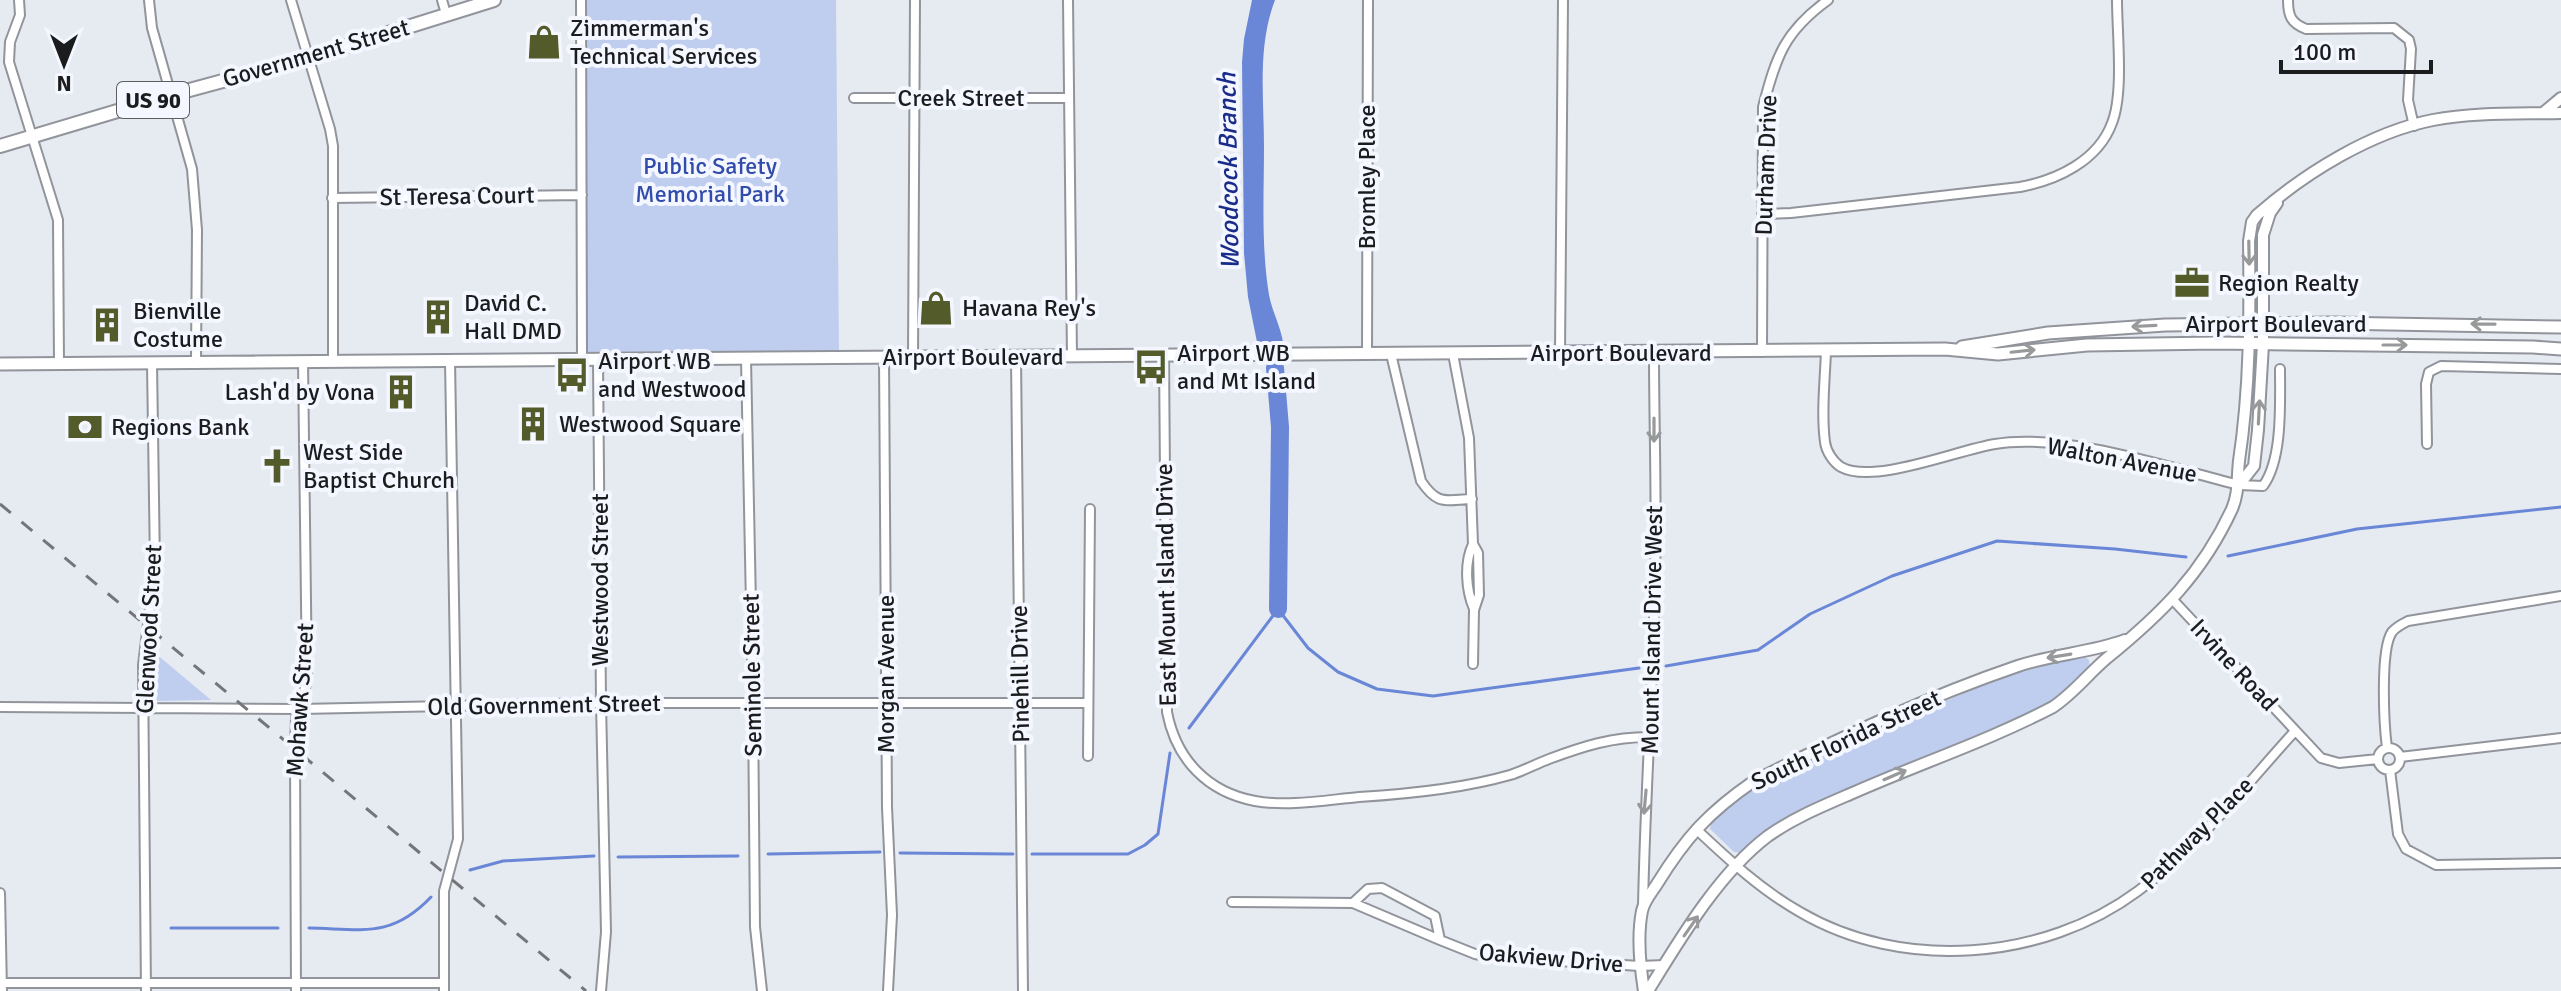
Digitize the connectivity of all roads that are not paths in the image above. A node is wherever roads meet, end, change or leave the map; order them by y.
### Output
1 (19, 0) edge
2 (149, 0) edge
3 (291, 0) edge
4 (442, 0) edge
5 (494, 0) edge
6 (581, 0) edge
7 (915, 0) edge
8 (1068, 0) edge
9 (1368, 0) edge
10 (1563, 0) edge
11 (1828, 0) edge
12 (2117, 0) edge
13 (2288, 0) edge
14 (446, 14) junction
15 (308, 58) junction
16 (171, 95) junction
17 (854, 98) dead end
18 (915, 98) junction
19 (1068, 98) junction
20 (2561, 98) edge
21 (2543, 113) junction
22 (2561, 113) edge
23 (2414, 126) junction
24 (33, 136) junction
25 (0, 146) edge
26 (582, 195) junction
27 (332, 198) junction
28 (1762, 214) junction
29 (2256, 324) junction
30 (2561, 327) edge
31 (2249, 344) junction
32 (2263, 344) junction
33 (1945, 349) junction
34 (2561, 349) edge
35 (1826, 351) junction
36 (1762, 352) junction
37 (1560, 353) junction
38 (1654, 353) junction
39 (1367, 354) junction
40 (1391, 354) junction
41 (1453, 354) junction
42 (1164, 356) junction
43 (884, 357) junction
44 (913, 357) junction
45 (1016, 357) junction
46 (1072, 357) junction
47 (746, 359) junction
48 (450, 360) junction
49 (582, 360) junction
50 (598, 360) junction
51 (303, 361) junction
52 (333, 361) junction
53 (196, 362) junction
54 (59, 363) junction
55 (152, 363) junction
56 (0, 364) edge
57 (2280, 369) dead end
58 (2561, 369) edge
59 (2427, 444) dead end
60 (2239, 485) junction
61 (1472, 499) junction
62 (1090, 509) dead end
63 (2561, 596) edge
64 (2173, 600) junction
65 (2134, 636) junction
66 (1473, 664) dead end
67 (601, 703) junction
68 (1088, 703) junction
69 (753, 704) junction
70 (887, 704) junction
71 (1021, 704) junction
72 (0, 707) edge
73 (455, 707) junction
74 (144, 708) junction
75 (300, 709) junction
76 (2295, 731) junction
77 (1649, 737) junction
78 (2561, 738) edge
79 (2387, 748) junction
80 (1088, 756) dead end
81 (2400, 757) junction
82 (2378, 759) junction
83 (2390, 770) junction
84 (1696, 829) junction
85 (2561, 863) edge
86 (1736, 866) junction
87 (0, 893) edge
88 (1232, 902) dead end
89 (1353, 903) junction
90 (1643, 908) junction
91 (1440, 940) junction
92 (1664, 965) junction
93 (1640, 966) junction
94 (1, 986) edge
95 (146, 987) edge
96 (296, 987) edge
97 (444, 987) edge
98 (601, 991) edge
99 (762, 991) edge
100 (888, 991) edge
101 (1023, 991) edge
102 (1646, 991) edge

1 - 24 street
2 - 16 street
3 - 15 street
4 - 14 street
5 - 14 main road, Government Street / US 90
6 - 26 street
7 - 18 street
8 - 19 street
9 - 39 street, Bromley Place
10 - 37 street
11 - 28 street, Durham Drive
12 - 28 street
13 - 23 street
14 - 15 main road, Government Street / US 90
15 - 16 main road, Government Street / US 90
15 - 27 street
16 - 24 main road, Government Street / US 90
16 - 53 street
17 - 18 street, Creek Street
18 - 19 street, Creek Street
18 - 44 street
19 - 46 street
20 - 21 street
21 - 22 street
21 - 23 street
23 - 29 street, South Florida Street
24 - 25 main road, Government Street / US 90
24 - 54 street
26 - 27 street, St Teresa Court
26 - 49 street
27 - 52 street
28 - 36 street, Durham Drive
30 -> 29 main road, Airport Boulevard
29 - 31 street, South Florida Street
29 - 32 street, South Florida Street
29 -> 33 main road, Airport Boulevard
31 - 32 main road, Airport Boulevard
33 -> 31 main road, Airport Boulevard
31 - 60 street, South Florida Street
32 -> 34 main road, Airport Boulevard
60 -> 32 street, South Florida Street
33 - 35 main road, Airport Boulevard
35 - 36 main road, Airport Boulevard
35 - 60 street, Walton Avenue
36 - 38 main road, Airport Boulevard
37 - 38 main road, Airport Boulevard
37 - 41 main road, Airport Boulevard
38 -> 77 street, Mount Island Drive West
39 - 40 main road, Airport Boulevard
39 - 42 main road, Airport Boulevard
40 - 41 main road, Airport Boulevard
40 - 61 street
41 - 61 street
42 - 46 main road, Airport Boulevard
42 - 77 street, East Mount Island Drive
43 - 44 main road, Airport Boulevard
43 - 47 main road, Airport Boulevard
43 - 70 street, Morgan Avenue
44 - 45 main road, Airport Boulevard
45 - 46 main road, Airport Boulevard
45 - 71 street, Pinehill Drive
47 - 50 main road, Airport Boulevard
47 - 69 street, Seminole Street
48 - 49 main road, Airport Boulevard
48 - 52 main road, Airport Boulevard
48 - 73 street
49 - 50 main road, Airport Boulevard
50 - 67 street, Westwood Street
51 - 52 main road, Airport Boulevard
51 - 53 main road, Airport Boulevard
51 - 75 street, Mohawk Street
53 - 55 main road, Airport Boulevard
54 - 55 main road, Airport Boulevard
54 - 56 main road, Airport Boulevard
55 - 74 street, Glenwood Street
57 - 60 street
58 - 59 street
60 - 64 street, South Florida Street
61 - 66 street
62 - 68 street
63 - 79 street
64 - 65 street, South Florida Street
64 - 76 street, Irvine Road
65 -> 84 street, South Florida Street
86 -> 65 street, South Florida Street
67 - 69 street, Old Government Street
67 - 73 street, Old Government Street
67 - 98 street, Westwood Street
68 - 71 street, Old Government Street
68 - 80 street
69 - 70 street, Old Government Street
69 - 99 street, Seminole Street
70 - 71 street, Old Government Street
70 - 100 street, Morgan Avenue
71 - 101 street, Pinehill Drive
72 - 74 street, Old Government Street
73 - 75 street, Old Government Street
73 - 97 street
74 - 75 street, Old Government Street
74 - 95 street, Glenwood Street
75 - 96 street, Mohawk Street
76 - 82 street, Irvine Road
76 - 86 street, Pathway Place
77 -> 90 street, Mount Island Drive West
78 - 81 street
79 - 81 street
79 - 82 street
81 - 83 street
82 - 83 street
83 - 85 street
84 - 86 street, Pathway Place
84 - 90 street, South Florida Street
92 -> 86 street, South Florida Street
87 - 94 street
88 - 89 street, Oakview Drive
89 - 91 street, Oakview Drive
89 - 91 street, Oakview Drive
90 - 93 street, South Florida Street
91 - 93 street, Oakview Drive
92 - 93 street, Oakview Drive
92 - 102 street, South Florida Street
93 - 102 street, South Florida Street
94 - 95 street
95 - 96 street
96 - 97 street

